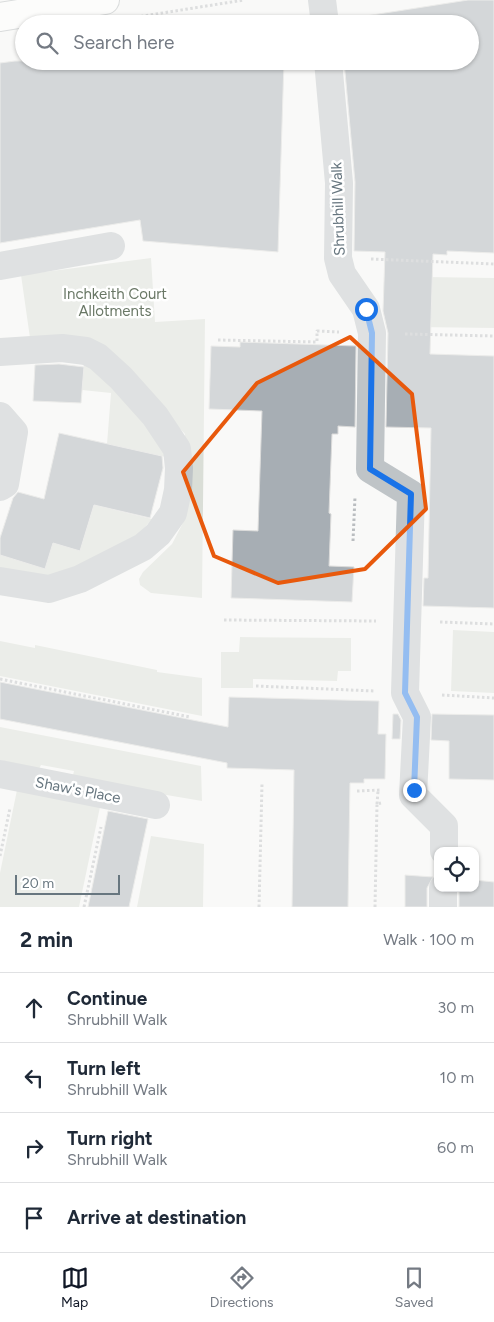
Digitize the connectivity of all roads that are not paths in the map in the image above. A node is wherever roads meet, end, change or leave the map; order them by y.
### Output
1 (322, 0) edge
2 (51, 4) edge
3 (113, 10) edge
4 (323, 15) edge
5 (0, 17) edge
6 (329, 70) edge
7 (111, 246) dead end
8 (0, 266) edge
9 (0, 352) edge
10 (0, 416) edge
11 (0, 487) edge
12 (0, 581) edge
13 (8, 776) edge
14 (156, 806) dead end
15 (444, 847) edge
16 (443, 892) edge
17 (443, 907) edge

1 - 4 street
2 - 3 main road
2 - 5 main road
6 - 15 street, Shrubhill Walk
7 - 8 street
9 - 12 street
10 - 11 street
13 - 14 street, Shaw's Place
16 - 17 street

